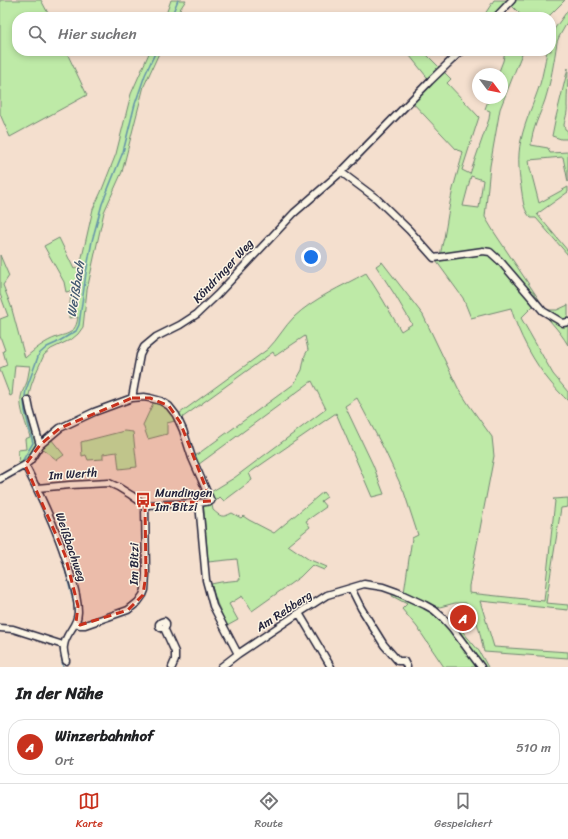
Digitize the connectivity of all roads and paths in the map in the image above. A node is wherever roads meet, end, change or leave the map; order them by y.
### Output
1 (512, 0) edge
2 (501, 12) edge
3 (456, 56) edge
4 (341, 172) junction
5 (568, 322) edge
6 (132, 398) junction
7 (28, 400) dead end
8 (40, 445) junction
9 (22, 467) junction
10 (0, 479) edge
11 (37, 488) junction
12 (199, 503) junction
13 (145, 505) junction
14 (351, 588) junction
15 (299, 613) junction
16 (76, 622) junction
17 (0, 628) edge
18 (164, 628) dead end
19 (60, 644) dead end
20 (238, 654) junction
21 (66, 661) dead end
22 (172, 667) edge
23 (221, 667) edge
24 (331, 667) edge
25 (407, 667) edge
26 (481, 667) edge

1 - 2 street
3 - 4 street, Köndringer Weg
4 - 5 street
4 - 6 street, Köndringer Weg
6 - 8 street
6 - 12 street
7 - 8 street
8 - 9 street
9 - 10 street
9 - 11 street, Weißbachweg
11 - 13 street, Im Werth
11 - 16 street, Weißbachweg
12 - 13 street
12 - 20 street
13 - 16 street, Im Bitzi
14 - 15 street, Am Rebberg
14 - 25 street
14 - 26 street, Am Rebberg
15 - 20 street, Am Rebberg
15 - 24 street
16 - 21 street, Weißbachweg
17 - 19 street
18 - 22 street
20 - 23 street, Am Rebberg

